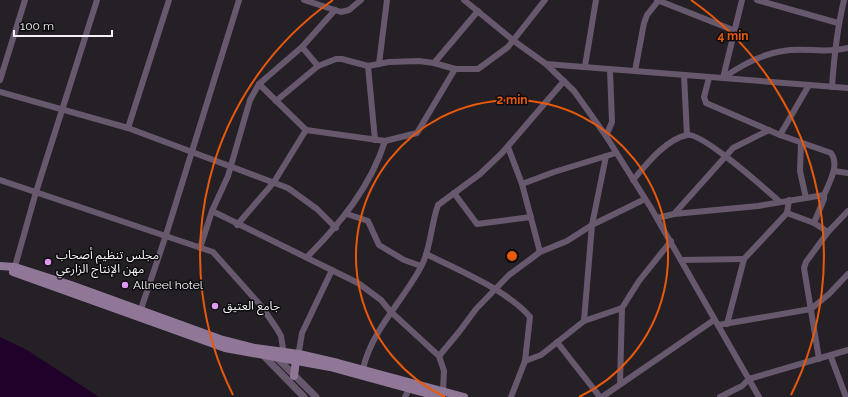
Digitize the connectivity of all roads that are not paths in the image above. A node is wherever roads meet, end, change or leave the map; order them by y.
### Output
1 (25, 0) edge
2 (97, 0) edge
3 (169, 0) edge
4 (239, 0) edge
5 (305, 0) edge
6 (361, 0) edge
7 (388, 0) edge
8 (464, 0) edge
9 (546, 0) edge
10 (596, 0) edge
11 (658, 0) edge
12 (742, 0) edge
13 (757, 0) edge
14 (844, 0) edge
15 (335, 10) junction
16 (478, 12) junction
17 (838, 23) junction
18 (733, 30) junction
19 (514, 41) junction
20 (302, 47) junction
21 (848, 48) edge
22 (834, 52) junction
23 (434, 63) junction
24 (379, 64) junction
25 (546, 64) junction
26 (318, 66) junction
27 (368, 66) junction
28 (585, 66) junction
29 (455, 69) junction
30 (610, 70) junction
31 (635, 71) junction
32 (684, 75) junction
33 (709, 78) junction
34 (723, 78) junction
35 (0, 80) edge
36 (564, 81) junction
37 (259, 84) junction
38 (809, 85) junction
39 (832, 87) junction
40 (848, 88) edge
41 (0, 92) edge
42 (276, 101) junction
43 (63, 111) junction
44 (128, 128) junction
45 (306, 130) junction
46 (769, 130) junction
47 (687, 135) junction
48 (780, 135) junction
49 (606, 136) junction
50 (375, 140) junction
51 (385, 142) junction
52 (801, 143) junction
53 (508, 147) junction
54 (192, 150) junction
55 (616, 153) junction
56 (606, 156) junction
57 (726, 157) junction
58 (232, 166) junction
59 (834, 171) junction
60 (848, 173) edge
61 (0, 180) edge
62 (633, 180) junction
63 (274, 182) junction
64 (522, 184) junction
65 (36, 192) junction
66 (454, 193) junction
67 (824, 195) junction
68 (806, 198) junction
69 (645, 199) junction
70 (789, 200) junction
71 (779, 201) junction
72 (212, 211) junction
73 (848, 213) edge
74 (347, 214) junction
75 (674, 214) junction
76 (787, 214) junction
77 (531, 216) junction
78 (657, 218) junction
79 (814, 224) junction
80 (237, 225) junction
81 (592, 226) junction
82 (336, 228) junction
83 (828, 232) junction
84 (166, 235) junction
85 (671, 241) junction
86 (200, 248) junction
87 (540, 252) junction
88 (426, 254) junction
89 (308, 257) junction
90 (744, 259) junction
91 (681, 260) junction
92 (0, 266) edge
93 (421, 266) junction
94 (14, 270) junction
95 (332, 270) junction
96 (848, 274) edge
97 (496, 290) junction
98 (622, 308) junction
99 (141, 309) junction
100 (811, 309) junction
101 (390, 312) junction
102 (584, 321) junction
103 (716, 323) junction
104 (727, 324) junction
105 (557, 342) junction
106 (255, 348) junction
107 (270, 349) junction
108 (848, 352) edge
109 (262, 355) junction
110 (284, 355) junction
111 (439, 356) junction
112 (276, 357) junction
113 (298, 357) junction
114 (831, 357) junction
115 (819, 360) junction
116 (526, 361) junction
117 (363, 369) junction
118 (294, 376) junction
119 (749, 379) junction
120 (620, 384) junction
121 (409, 389) junction
122 (441, 394) edge
123 (304, 397) edge
124 (316, 397) edge
125 (405, 397) edge
126 (464, 397) edge
127 (511, 397) edge
128 (601, 397) edge
129 (720, 397) edge
130 (759, 397) edge
131 (846, 397) edge

1 - 35 street
2 - 43 street
3 - 44 street
4 - 54 street
5 - 15 street
6 - 15 street
7 - 24 street
8 - 16 street
9 - 19 street
10 - 28 street
11 - 18 street
11 - 31 street
12 - 18 street
13 - 17 street
14 - 17 street
15 - 20 street
16 - 19 street
16 - 23 street
17 - 22 street
18 - 34 street
19 - 25 street
19 - 29 street
20 - 26 street
20 - 37 street
21 - 22 street
22 - 34 street
22 - 39 street
23 - 24 street
23 - 29 street
24 - 27 street
25 - 28 street
25 - 36 street
26 - 27 street
26 - 42 street
27 - 50 street
28 - 30 street
29 - 51 street
30 - 31 street
30 - 49 street
31 - 32 street
32 - 33 street
32 - 47 street
33 - 34 street
33 - 46 street
34 - 38 street
36 - 49 street
36 - 53 street
37 - 42 street
37 - 58 street
38 - 39 street
38 - 48 street
39 - 40 street
41 - 43 street
42 - 45 street
43 - 44 street
43 - 65 street
44 - 54 street
45 - 50 street
45 - 63 street
46 - 48 street
46 - 57 street
47 - 57 street
47 - 62 street
48 - 52 street
49 - 55 street
50 - 51 street
51 - 74 street
52 - 59 street
52 - 68 street
53 - 64 street
53 - 66 street
54 - 58 street
54 - 84 street
55 - 56 street
55 - 62 street
56 - 64 street
56 - 81 street
57 - 71 street
57 - 75 street
58 - 63 street
58 - 72 street
59 - 60 street
59 - 67 street
61 - 65 street
62 - 69 street
63 - 80 street
63 - 82 street
64 - 77 street
65 - 84 street
65 - 94 street
66 - 77 street
66 - 88 street
67 - 68 street
67 - 79 street
68 - 70 street
69 - 78 street
69 - 81 street
70 - 71 street
70 - 76 street
71 - 75 street
72 - 80 street
72 - 86 street
73 - 83 street
74 - 82 street
74 - 93 street
75 - 78 street
76 - 79 street
76 - 90 street
77 - 87 street
78 - 85 street
79 - 83 street
80 - 89 street
81 - 87 street
81 - 102 street
82 - 89 street
83 - 100 street
84 - 86 street
84 - 99 street
85 - 91 street
85 - 98 street
86 - 110 street
87 - 97 street
88 - 93 street
88 - 97 street
89 - 95 street
90 - 91 street
90 - 104 street
91 - 103 street
92 - 94 main road
93 - 101 street
94 - 99 main road
94 - 109 main road
95 - 101 street
95 - 113 street
96 - 100 street
97 - 111 street
97 - 116 street
98 - 102 street
98 - 120 street
99 - 106 main road
100 - 104 street
100 - 115 street
101 - 111 street
101 - 117 street
102 - 105 street
103 - 104 street
103 - 119 street
103 - 120 street
105 - 116 street
105 - 128 street
106 - 107 main road
106 - 109 street
107 - 110 main road
107 - 112 street
108 - 114 street
109 - 112 main road
109 - 123 street
110 - 112 main road
110 - 113 main road
111 - 122 street
112 - 118 street
113 - 117 main road
113 - 118 main road
113 - 121 main road
114 - 115 street
114 - 131 street
115 - 119 street
116 - 127 street
117 - 122 main road
118 - 124 street
119 - 129 street
119 - 130 street
120 - 128 street
121 - 122 main road
121 - 125 street
122 - 126 main road

